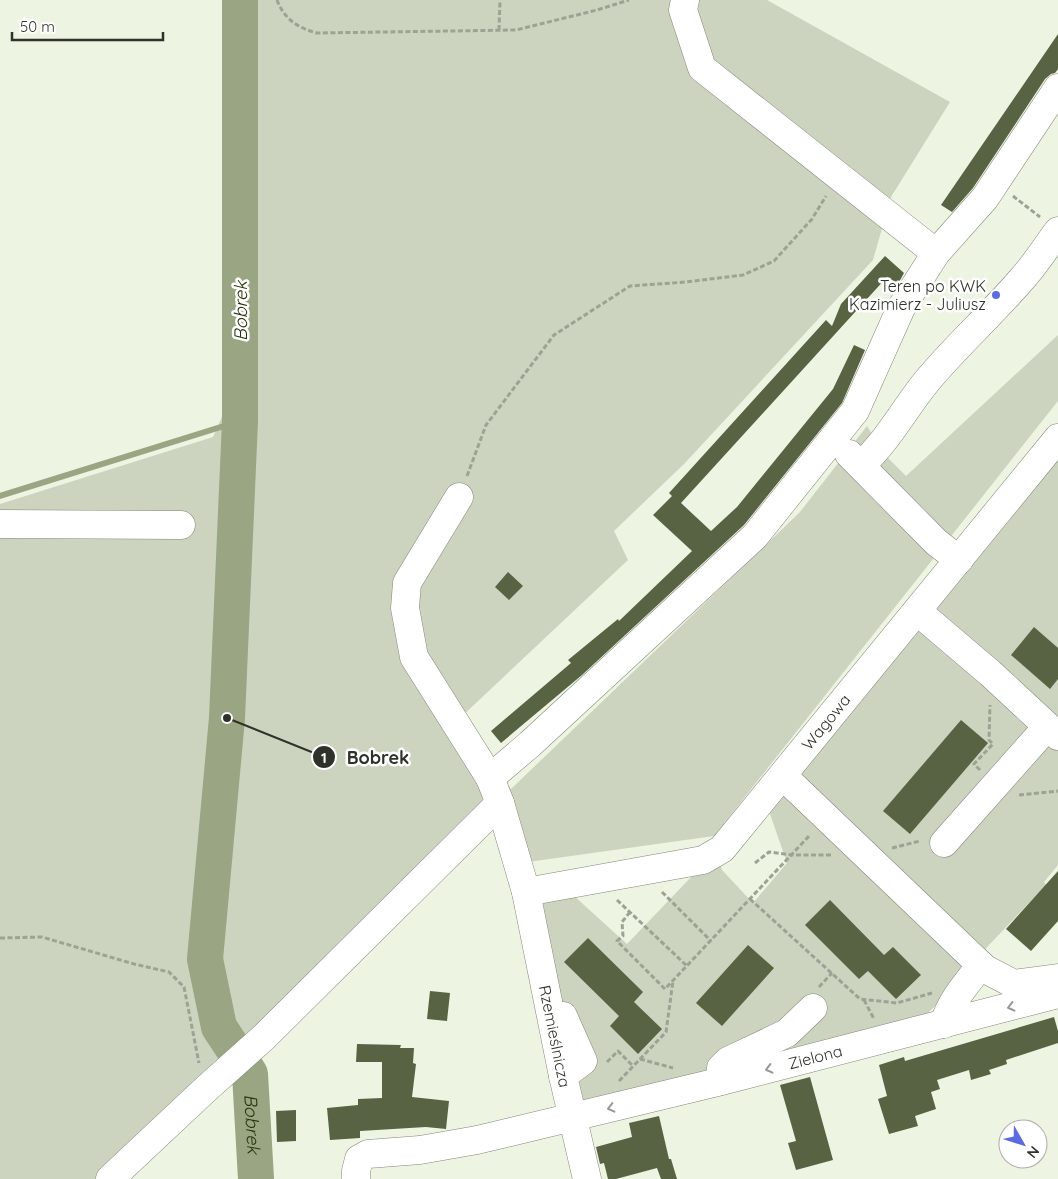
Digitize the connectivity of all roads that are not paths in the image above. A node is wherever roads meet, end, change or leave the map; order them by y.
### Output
1 (685, 0) edge
2 (1058, 88) edge
3 (1058, 231) edge
4 (936, 253) junction
5 (1058, 438) edge
6 (833, 439) junction
7 (861, 465) junction
8 (459, 497) road end
9 (0, 524) edge
10 (181, 525) dead end
11 (959, 560) junction
12 (918, 611) junction
13 (1053, 732) edge
14 (783, 776) junction
15 (490, 778) junction
16 (500, 803) junction
17 (944, 843) road end
18 (526, 892) junction
19 (981, 965) junction
20 (1058, 978) edge
21 (1058, 994) edge
22 (817, 996) road end
23 (944, 1024) junction
24 (720, 1081) junction
25 (585, 1114) junction
26 (110, 1179) edge
27 (356, 1179) edge
28 (587, 1179) edge

1 - 4 street
2 - 4 street
3 - 7 street
4 - 6 street
5 - 11 street, Wagowa
6 - 7 street
6 - 15 street
7 - 11 street
8 - 15 street, Rzemieślnicza
9 - 10 street
11 - 12 street, Wagowa
12 - 13 street
12 - 14 street, Wagowa
13 - 17 street
14 - 18 street, Wagowa
14 - 19 street
15 - 16 street, Rzemieślnicza
16 - 18 street, Rzemieślnicza
16 - 26 street
18 - 25 street, Rzemieślnicza
19 - 20 street
19 - 23 street
21 -> 23 street, Zielona
22 - 24 street
23 -> 24 street, Zielona
24 -> 25 street, Zielona
25 - 27 street, Zielona
25 - 28 street, Rzemieślnicza

